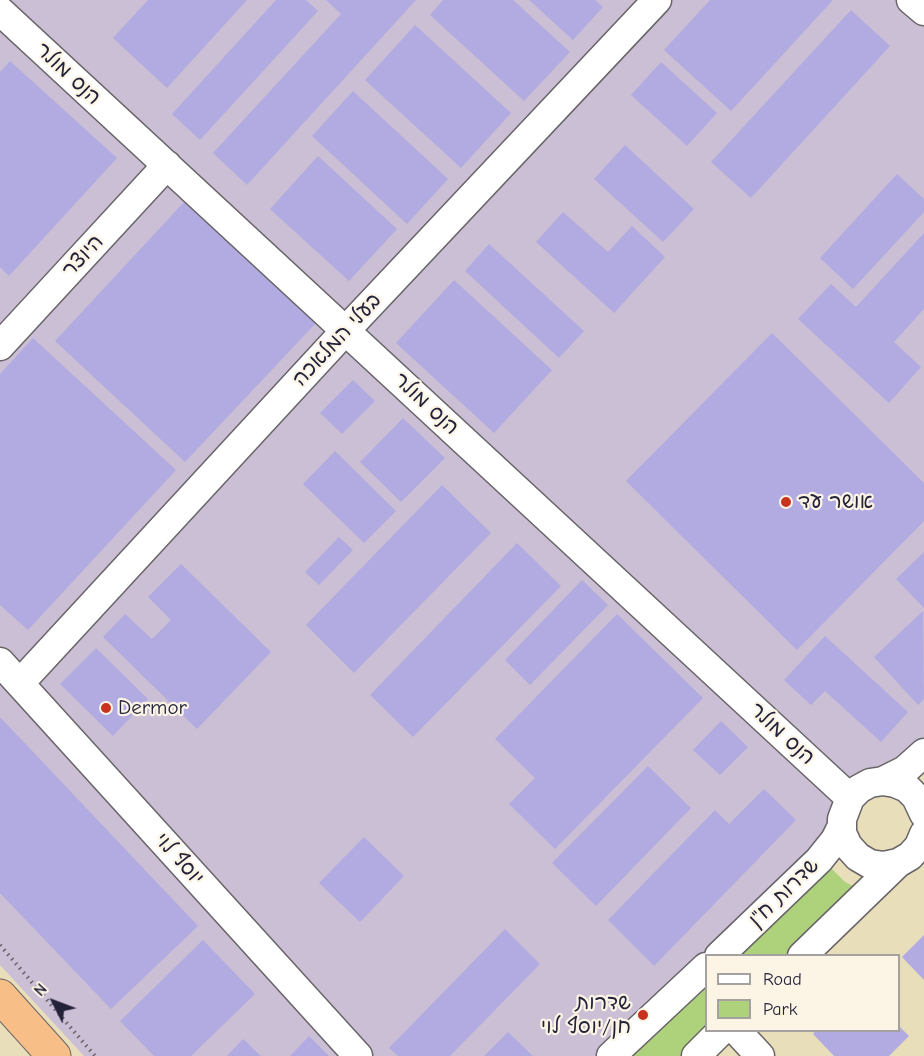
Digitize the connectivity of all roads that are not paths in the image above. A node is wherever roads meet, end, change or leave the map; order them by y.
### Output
1 (657, 0) edge
2 (911, 0) edge
3 (924, 11) edge
4 (2, 16) edge
5 (167, 165) junction
6 (346, 330) junction
7 (0, 346) edge
8 (0, 662) edge
9 (20, 683) junction
10 (924, 753) edge
11 (883, 782) junction
12 (850, 798) junction
13 (924, 814) edge
14 (842, 826) junction
15 (924, 834) edge
16 (898, 863) junction
17 (721, 954) edge
18 (804, 954) edge
19 (705, 968) edge
20 (0, 996) edge
21 (720, 1032) edge
22 (738, 1032) edge
23 (54, 1056) edge
24 (358, 1056) edge
25 (611, 1056) edge
26 (696, 1056) edge
27 (760, 1056) edge

1 - 6 street, בעלי המלאכה
2 - 3 street
4 - 5 street, הנס מולר
5 - 6 street, הנס מולר
5 - 7 street, היוצר
6 - 9 street, בעלי המלאכה
6 - 12 street, הנס מולר
8 - 9 street, יוסף לוי
9 - 24 street, יוסף לוי
10 - 11 street
11 - 12 street
11 - 13 street
12 - 14 street, שדרות ח"ן
14 - 16 street
14 - 17 street, שדרות ח"ן
15 - 16 street
16 - 18 street
19 - 25 street
20 - 23 highway
21 - 26 street
22 - 27 street

